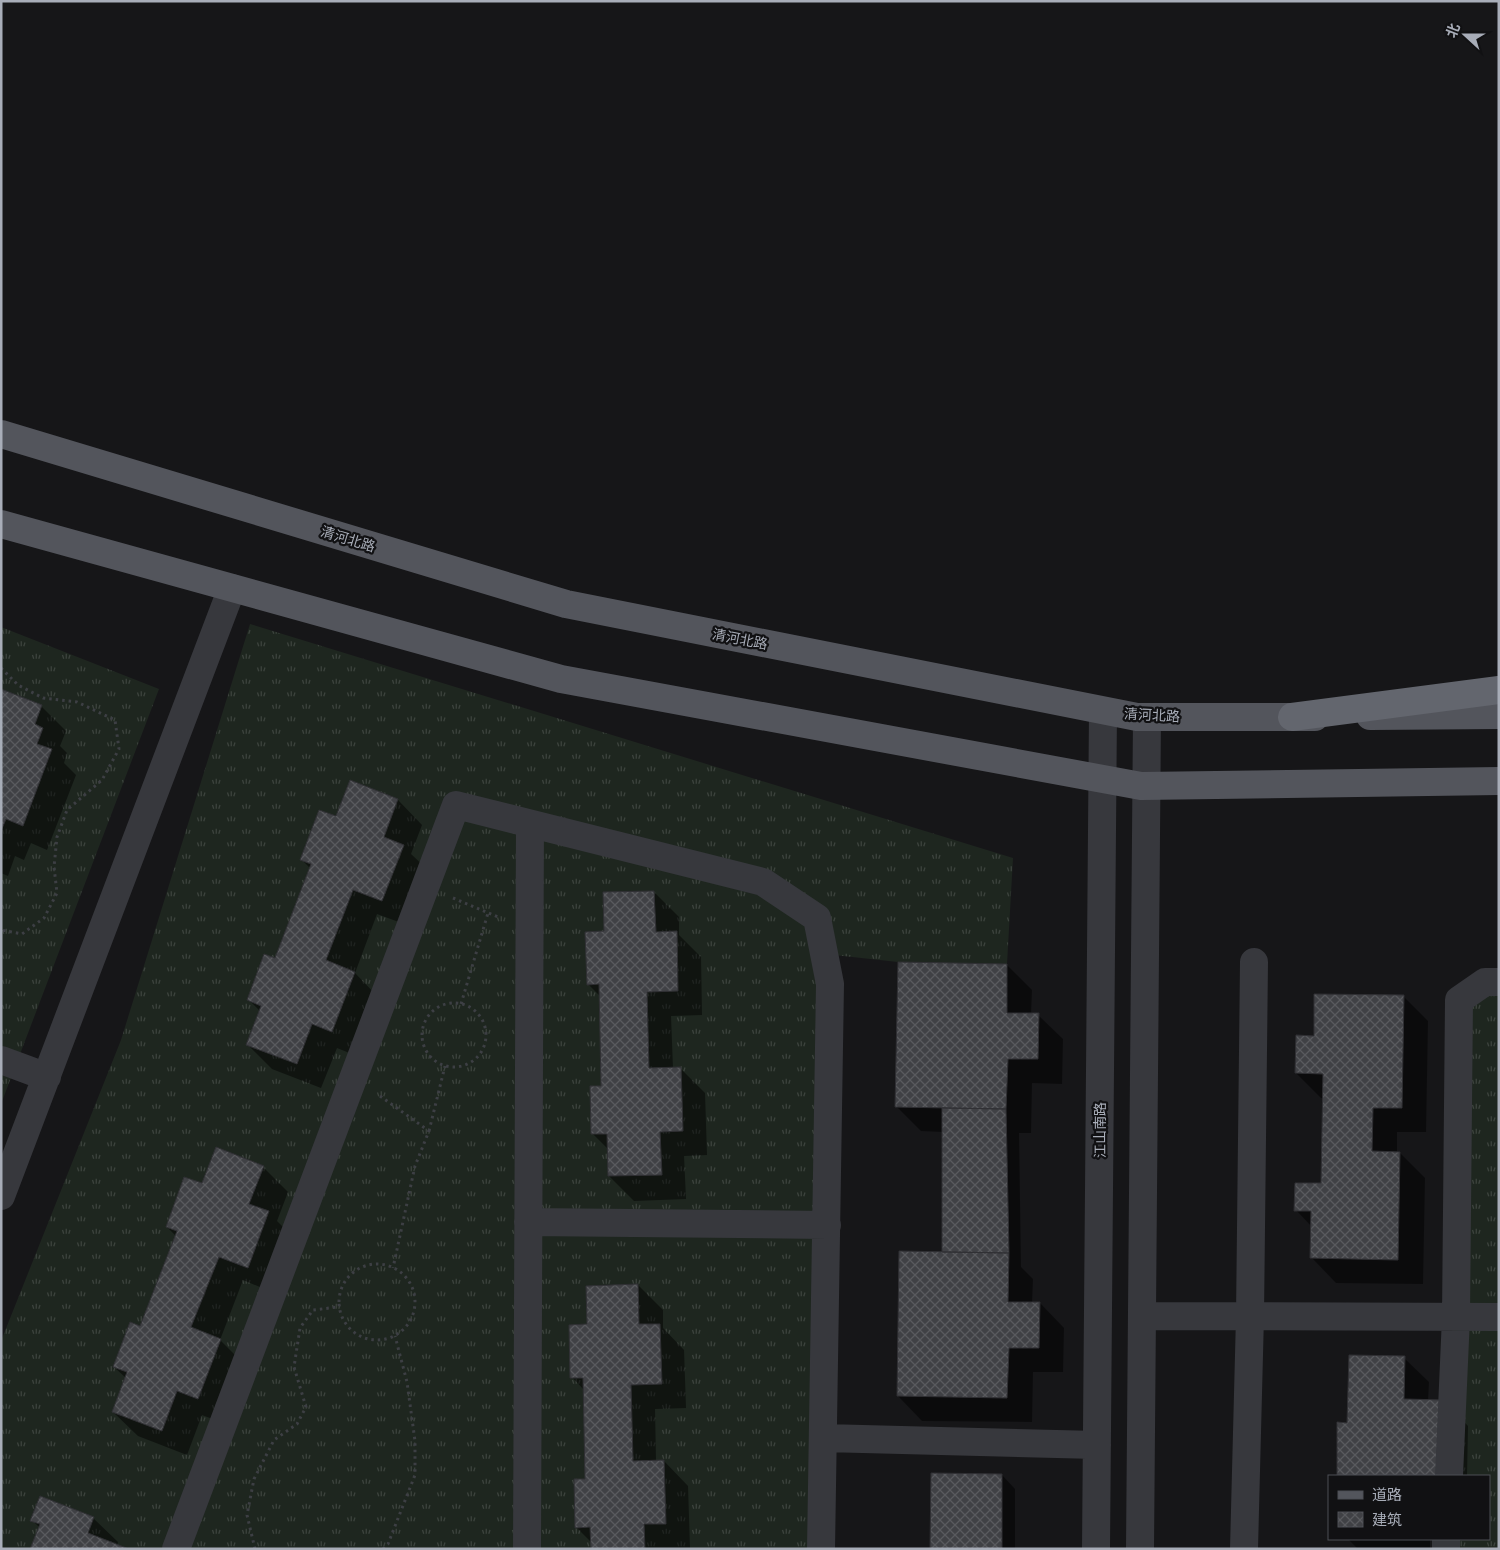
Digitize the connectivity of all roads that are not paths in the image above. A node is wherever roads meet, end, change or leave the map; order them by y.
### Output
1 (1, 434) edge
2 (1, 524) edge
3 (232, 588) junction
4 (1499, 690) edge
5 (1104, 711) junction
6 (1499, 715) edge
7 (1147, 717) junction
8 (1292, 717) junction
9 (1102, 780) junction
10 (1499, 781) edge
11 (1147, 786) junction
12 (530, 824) junction
13 (1254, 962) dead end
14 (1499, 982) edge
15 (1, 1060) edge
16 (47, 1077) junction
17 (1, 1196) edge
18 (528, 1222) junction
19 (827, 1225) junction
20 (1142, 1316) junction
21 (1250, 1316) junction
22 (1456, 1317) junction
23 (1499, 1317) edge
24 (824, 1438) junction
25 (1097, 1445) junction
26 (1449, 1475) edge
27 (176, 1549) edge
28 (527, 1549) edge
29 (821, 1549) edge
30 (1096, 1549) edge
31 (1140, 1549) edge
32 (1244, 1549) edge

1 - 5 main road, 清河北路
2 - 3 main road
3 - 9 main road
3 - 16 street
4 - 8 highway
5 - 7 main road, 清河北路
5 - 9 street, 江山南路
6 - 8 main road, 清河北路
7 - 8 main road, 清河北路
7 - 11 street
9 - 11 main road
9 - 25 street, 江山南路
10 - 11 main road
11 - 20 street
12 - 18 street
12 - 19 street
12 - 27 street
13 - 21 street
14 - 22 street
15 - 16 street
16 - 17 street
18 - 19 street
18 - 28 street
19 - 24 street
20 - 21 street
20 - 31 street
21 - 22 street
21 - 32 street
22 - 23 street
22 - 26 street
24 - 25 street
24 - 29 street
25 - 30 street, 江山南路

